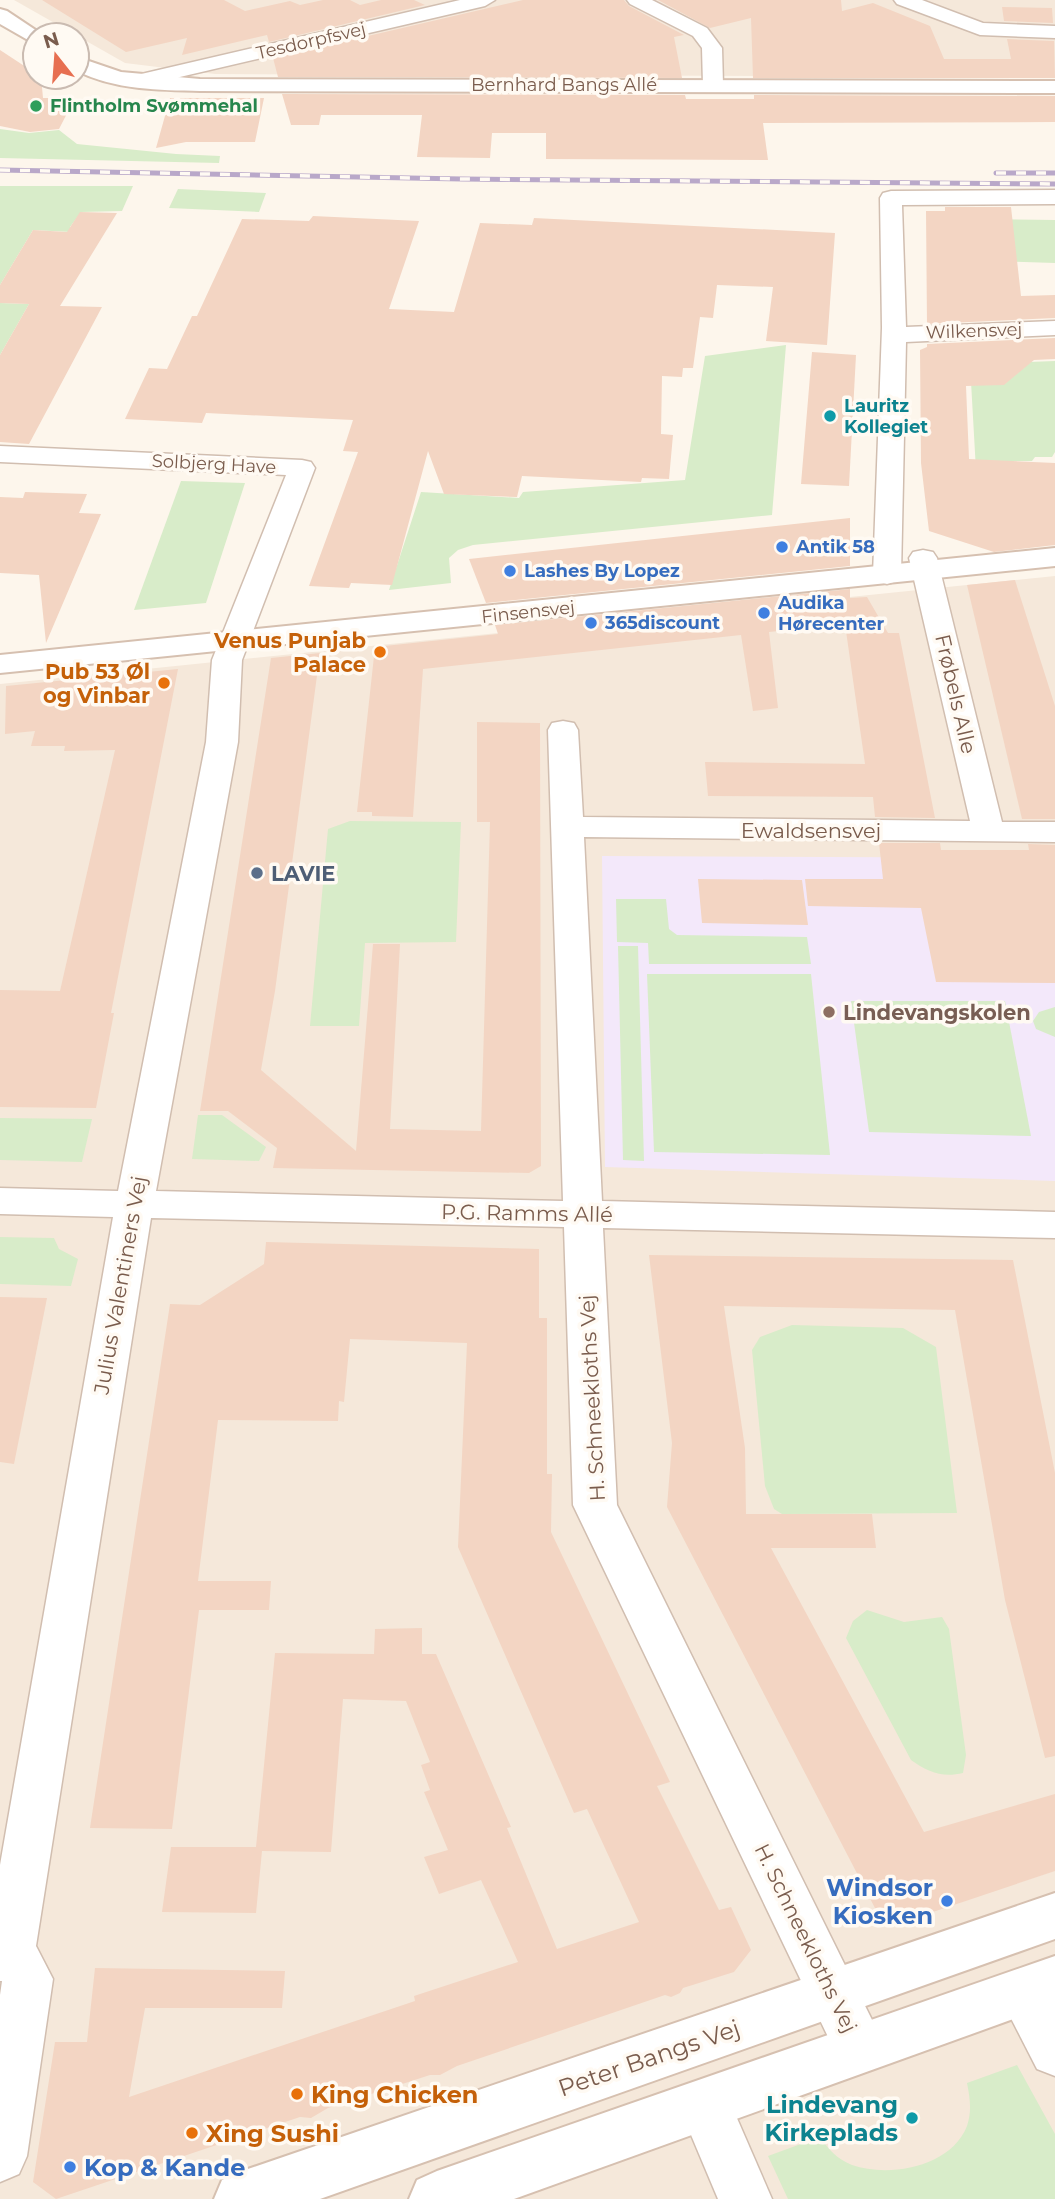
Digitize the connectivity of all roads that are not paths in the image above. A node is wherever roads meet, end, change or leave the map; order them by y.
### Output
1 (485, 0) edge
2 (637, 0) edge
3 (904, 0) edge
4 (0, 15) edge
5 (21, 29) edge
6 (1055, 32) edge
7 (91, 69) edge
8 (137, 81) junction
9 (713, 85) junction
10 (1055, 87) edge
11 (1055, 197) edge
12 (1055, 328) edge
13 (893, 335) junction
14 (0, 454) edge
15 (1055, 544) edge
16 (1055, 557) edge
17 (925, 564) junction
18 (887, 568) junction
19 (236, 632) junction
20 (0, 651) edge
21 (0, 664) edge
22 (563, 730) dead end
23 (567, 827) junction
24 (988, 831) junction
25 (1055, 832) edge
26 (0, 1201) edge
27 (134, 1204) junction
28 (583, 1214) junction
29 (1055, 1225) edge
30 (1055, 1916) edge
31 (993, 1938) junction
32 (5, 1953) edge
33 (1039, 1986) edge
34 (834, 1994) junction
35 (681, 2048) junction
36 (860, 2049) junction
37 (1055, 2052) edge
38 (704, 2104) junction
39 (0, 2156) edge
40 (242, 2199) edge
41 (437, 2199) edge
42 (745, 2199) edge

1 - 8 street, Tesdorpfsvej
2 - 9 street
3 - 6 street
4 - 5 street
7 - 8 street, Bernhard Bangs Allé
8 - 9 street, Bernhard Bangs Allé
9 - 10 street, Bernhard Bangs Allé
11 - 13 street
12 - 13 street, Wilkensvej
13 - 18 street
14 - 19 street, Solbjerg Have
15 - 17 street, Finsensvej
16 - 17 street, Finsensvej
17 - 18 street, Finsensvej
17 - 24 street, Frøbels Alle
18 - 19 street, Finsensvej
19 - 20 street, Finsensvej
19 - 21 street, Finsensvej
19 - 27 street, Julius Valentiners Vej
22 - 23 street, H. Schneekloths Vej
23 - 24 street, Ewaldsensvej
23 - 28 street, H. Schneekloths Vej
24 - 25 street, Ewaldsensvej
26 - 27 street, P.G. Ramms Allé
27 - 28 street, P.G. Ramms Allé
27 - 32 street, Julius Valentiners Vej
28 - 29 street, P.G. Ramms Allé
28 - 34 street, H. Schneekloths Vej
30 - 31 street, Peter Bangs Vej
31 - 33 street
31 - 34 street, Peter Bangs Vej
32 - 39 street, Julius Valentiners Vej
33 - 36 street
33 - 37 street
34 - 35 street, Peter Bangs Vej
34 - 36 street, H. Schneekloths Vej
35 - 38 street
35 - 40 street, Peter Bangs Vej
36 - 38 street
38 - 41 street
38 - 42 street

